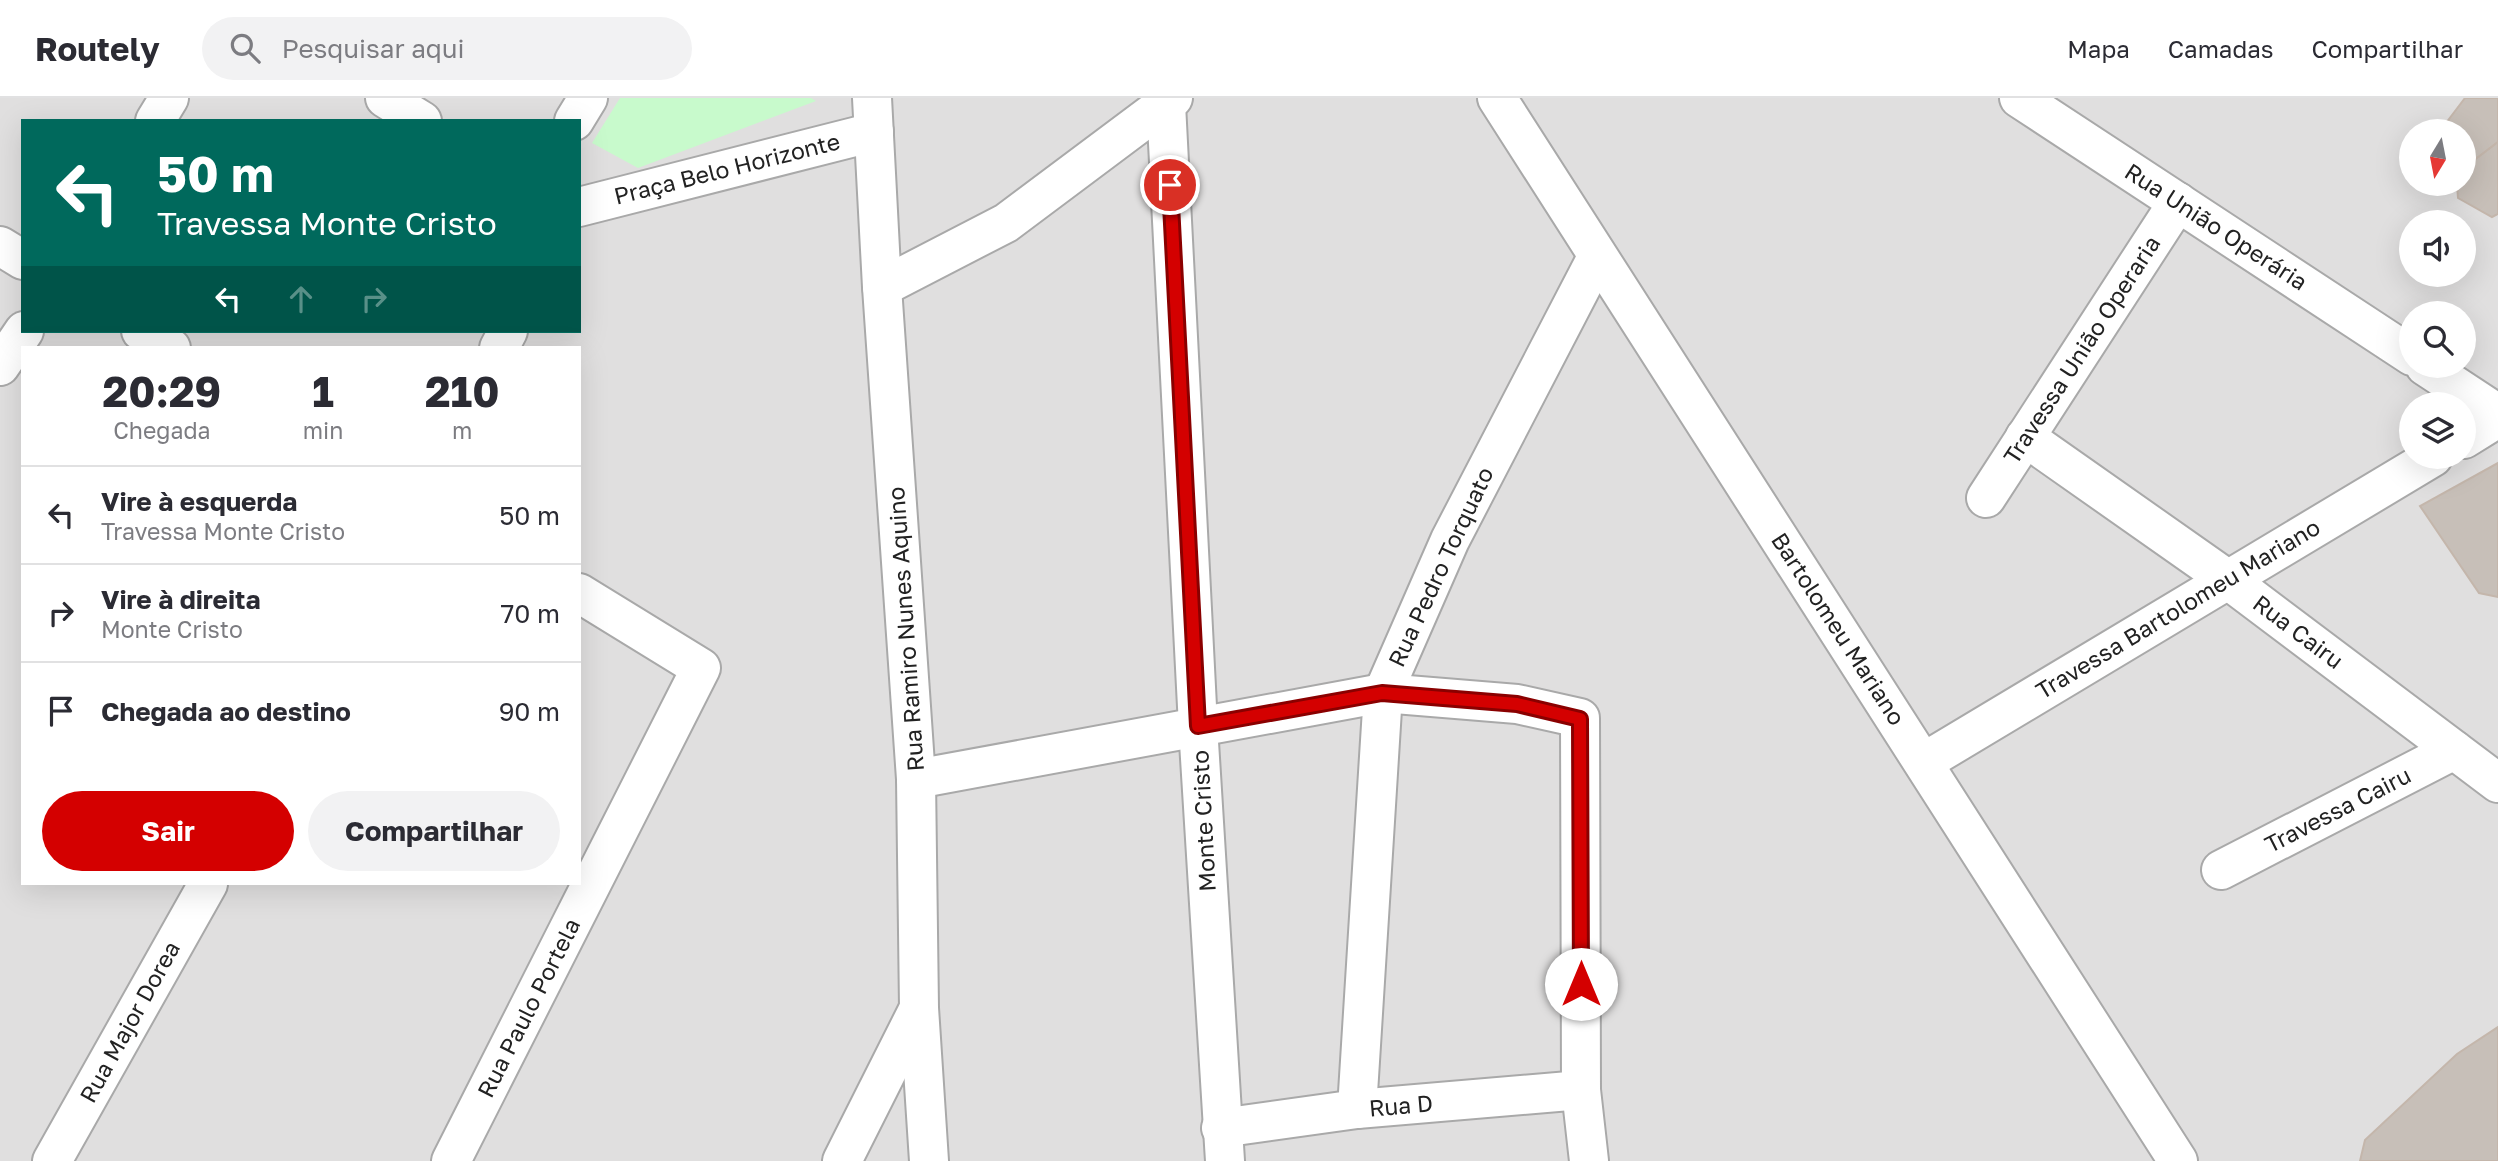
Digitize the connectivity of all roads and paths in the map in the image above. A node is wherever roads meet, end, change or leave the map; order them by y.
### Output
1 (169, 98) edge
2 (385, 98) edge
3 (588, 98) edge
4 (1497, 98) edge
5 (2019, 98) edge
6 (1169, 101) edge
7 (872, 107) edge
8 (156, 119) edge
9 (419, 119) edge
10 (575, 119) edge
11 (2178, 202) junction
12 (581, 205) edge
13 (0, 246) edge
14 (1597, 257) junction
15 (21, 259) edge
16 (882, 287) junction
17 (23, 333) edge
18 (145, 333) edge
19 (167, 346) edge
20 (2399, 347) edge
21 (0, 366) edge
22 (2443, 378) edge
23 (2498, 416) edge
24 (2476, 431) edge
25 (2025, 437) junction
26 (2413, 469) edge
27 (1986, 498) dead end
28 (2227, 579) junction
29 (581, 594) edge
30 (1382, 693) junction
31 (1198, 726) junction
32 (2455, 750) junction
33 (1924, 762) junction
34 (916, 779) junction
35 (2498, 783) edge
36 (2221, 870) dead end
37 (207, 885) edge
38 (919, 1008) junction
39 (1581, 1090) junction
40 (1357, 1110) junction
41 (1224, 1144) edge
42 (52, 1161) edge
43 (451, 1161) edge
44 (842, 1161) edge
45 (929, 1161) edge
46 (1589, 1161) edge
47 (2178, 1161) edge

1 - 8 street
2 - 9 street
3 - 10 street
4 - 14 street, Bartolomeu Mariano
5 - 11 street, Rua União Operária
6 - 16 street
6 - 31 street, Monte Cristo
7 - 12 street, Praça Belo Horizonte
7 - 16 street, Rua Ramiro Nunes Aquino
11 - 20 street, Rua União Operária
11 - 25 street, Travessa União Operaria
13 - 15 street
14 - 30 street, Rua Pedro Torquato
14 - 33 street, Bartolomeu Mariano
16 - 34 street, Rua Ramiro Nunes Aquino
17 - 21 street
18 - 19 street
22 - 23 street
23 - 24 street
25 - 27 street, Travessa União Operaria
25 - 28 street, Rua Cairu
26 - 28 street, Travessa Bartolomeu Mariano
28 - 32 street, Rua Cairu
28 - 33 street, Travessa Bartolomeu Mariano
29 - 43 street, Rua Paulo Portela
30 - 31 street
30 - 39 street
30 - 40 street, Rua Pedro Torquato
31 - 34 street
31 - 41 street, Monte Cristo
32 - 35 street, Rua Cairu
32 - 36 street, Travessa Cairu
33 - 47 street, Bartolomeu Mariano
34 - 38 street, Rua Ramiro Nunes Aquino
37 - 42 street, Rua Major Dorea
38 - 44 street
38 - 45 street, Rua Ramiro Nunes Aquino
39 - 40 street, Rua D
39 - 46 street
40 - 41 street, Rua D

